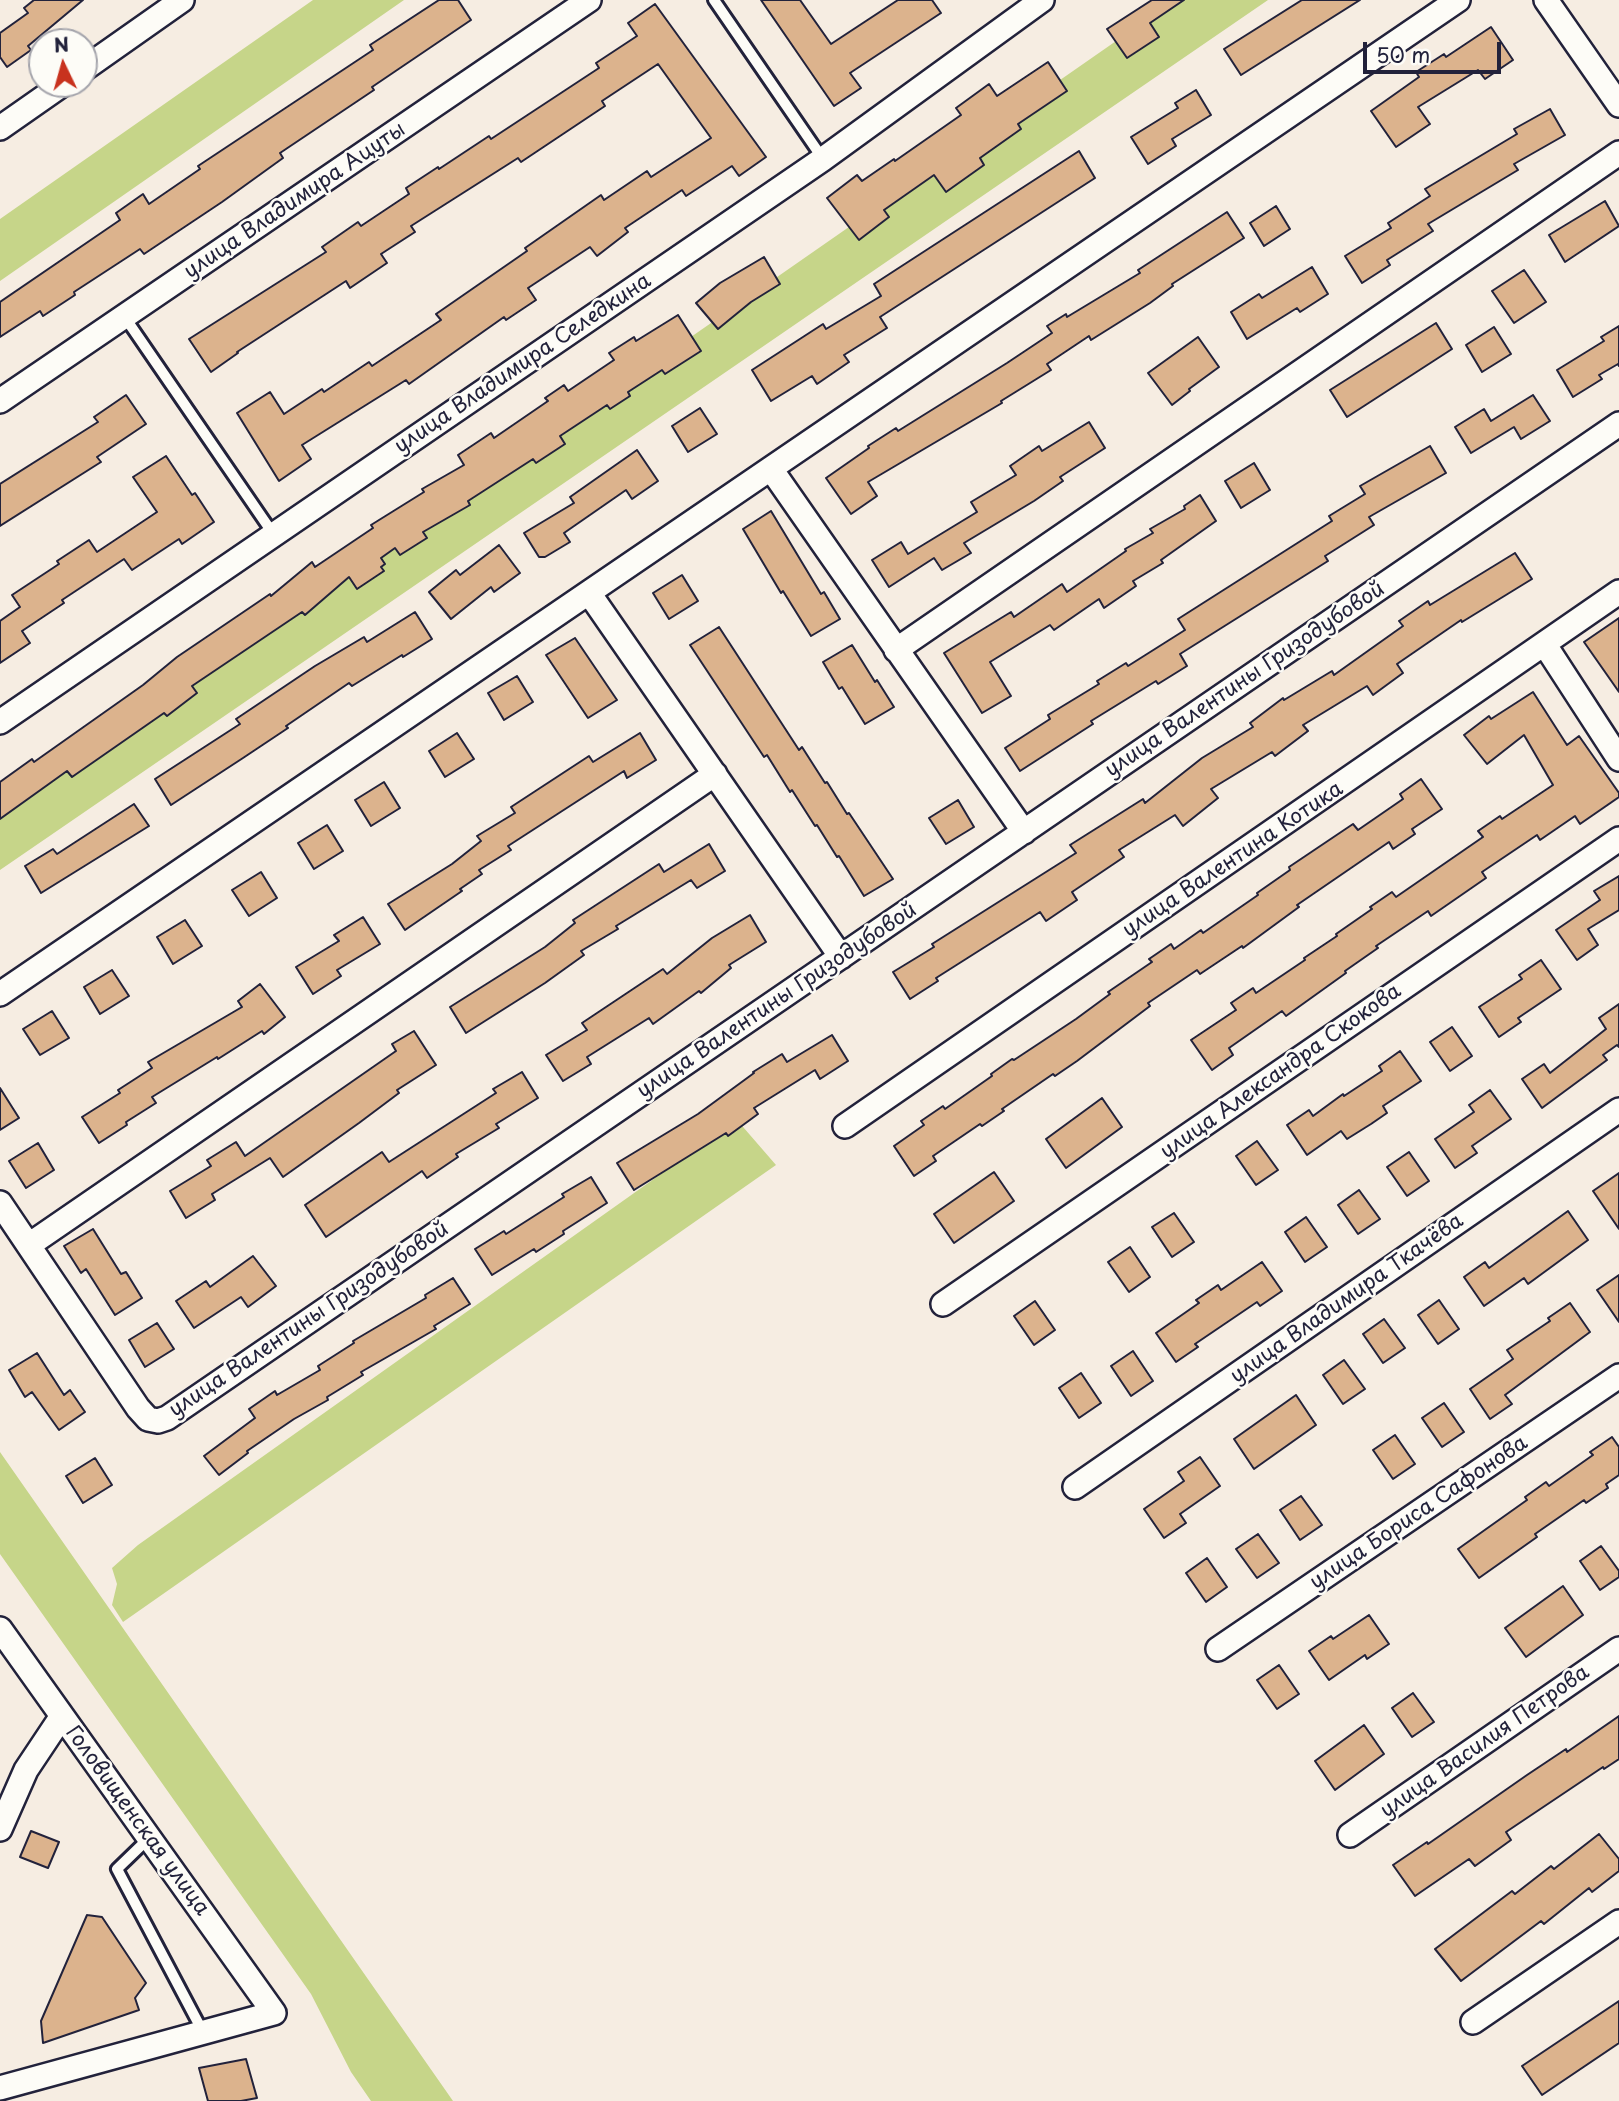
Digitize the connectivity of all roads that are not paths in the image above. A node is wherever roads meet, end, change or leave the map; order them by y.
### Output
1 (182, 0) edge
2 (589, 0) edge
3 (714, 0) edge
4 (1042, 0) edge
5 (1458, 0) edge
6 (1546, 0) edge
7 (98, 59) edge
8 (43, 98) edge
9 (1619, 105) edge
10 (0, 128) edge
11 (1619, 153) edge
12 (823, 159) junction
13 (124, 316) junction
14 (0, 401) edge
15 (1619, 424) edge
16 (771, 469) junction
17 (274, 535) junction
18 (1619, 592) edge
19 (589, 593) junction
20 (1545, 645) junction
21 (896, 650) junction
22 (0, 722) edge
23 (1619, 759) edge
24 (715, 774) junction
25 (1024, 832) junction
26 (1619, 839) edge
27 (841, 957) junction
28 (0, 994) edge
29 (1619, 1110) edge
30 (845, 1126) dead end
31 (0, 1203) edge
32 (29, 1245) junction
33 (943, 1304) dead end
34 (1619, 1376) edge
35 (1075, 1487) dead end
36 (0, 1629) edge
37 (1218, 1649) dead end
38 (1619, 1649) edge
39 (62, 1716) junction
40 (0, 1829) edge
41 (1350, 1835) dead end
42 (149, 1838) junction
43 (1619, 1922) edge
44 (1474, 2022) dead end
45 (204, 2032) junction
46 (0, 2088) edge

1 - 7 street
2 - 13 street, улица Владимира Ацуты
3 - 12 lane
4 - 12 street, улица Владимира Селедкина
5 - 16 street
6 - 9 street
8 - 10 street
11 - 21 street
12 - 17 street, улица Владимира Селедкина
13 - 14 street, улица Владимира Ацуты
13 - 17 lane
15 - 25 street, улица Валентины Гризодубовой
16 - 19 street
16 - 21 street
17 - 22 street, улица Владимира Селедкина
18 - 20 street, улица Валентина Котика
19 - 24 street
19 - 28 street
20 - 23 street
20 - 30 street, улица Валентина Котика
21 - 25 street
24 - 27 street
24 - 32 street
25 - 27 street, улица Валентины Гризодубовой
26 - 33 street, улица Александра Скокова
27 - 32 street, улица Валентины Гризодубовой
29 - 35 street, улица Владимира Ткачёва
31 - 32 street, улица Валентины Гризодубовой
34 - 37 street, улица Бориса Сафонова
36 - 39 street, Головищенская улица
38 - 41 street, улица Василия Петрова
39 - 40 street
39 - 42 street, Головищенская улица
42 - 45 lane
42 - 45 street, Головищенская улица
43 - 44 street
45 - 46 street

